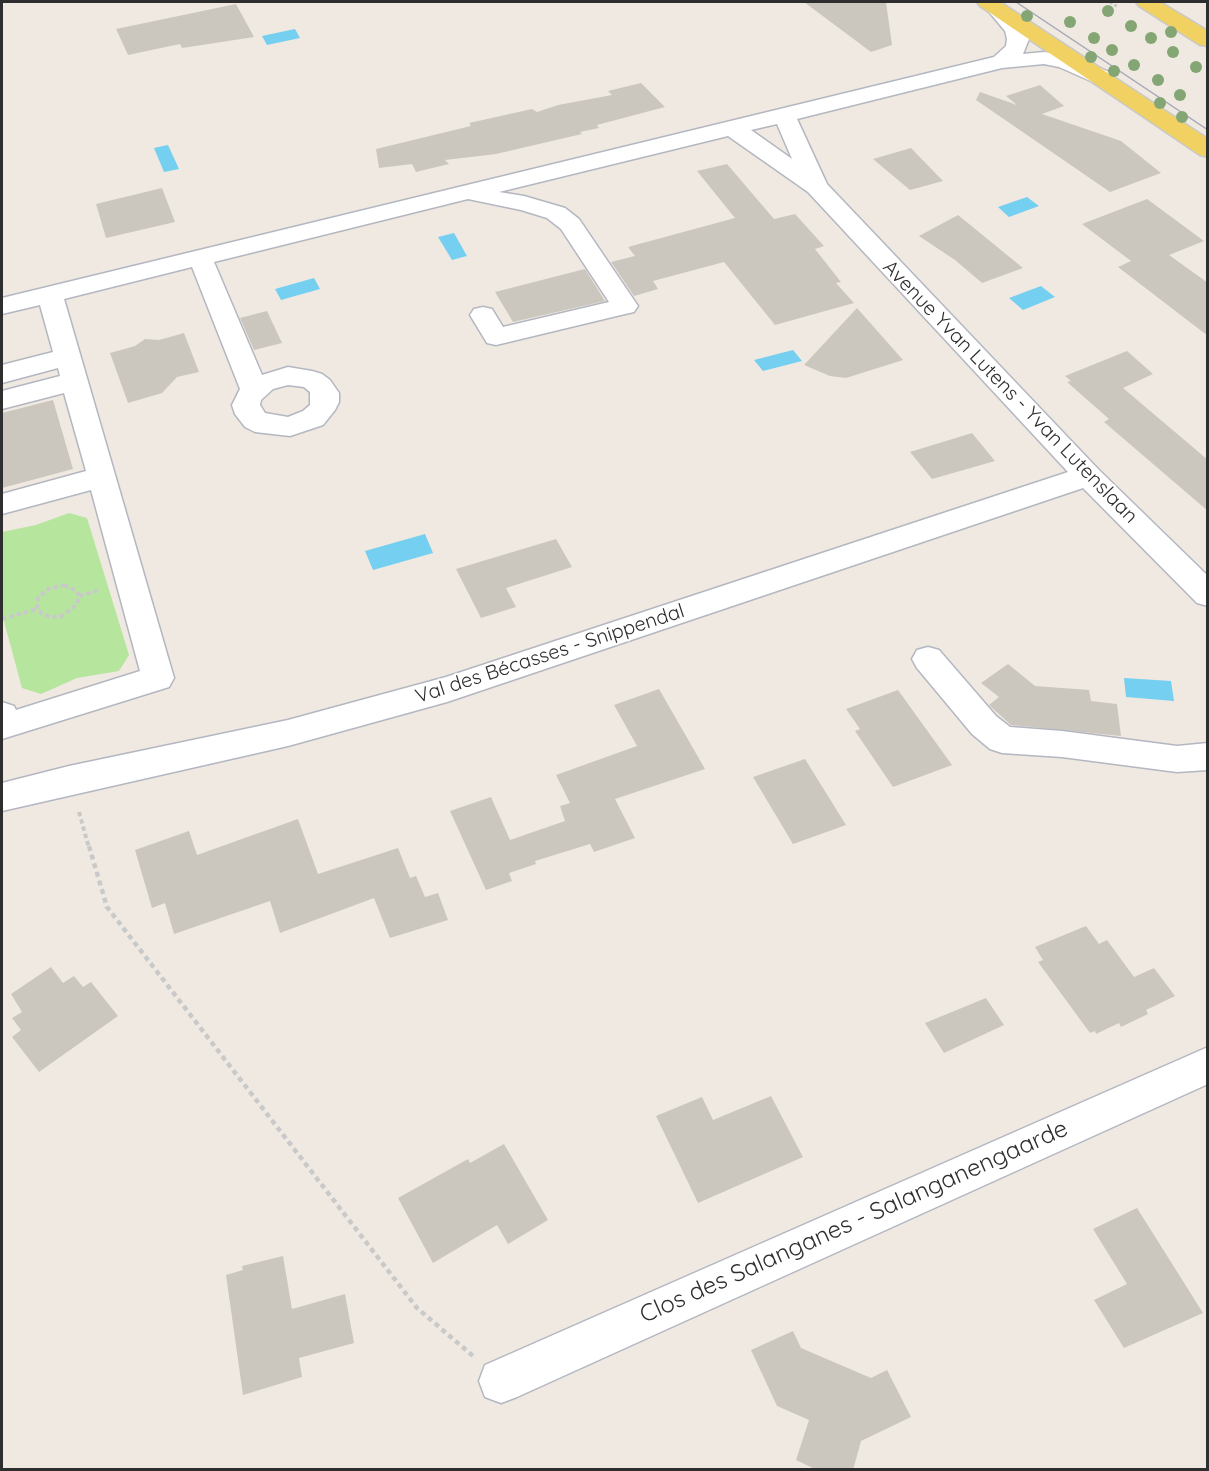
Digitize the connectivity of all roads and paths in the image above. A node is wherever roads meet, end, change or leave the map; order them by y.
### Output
1 (1146, 2) edge
2 (991, 4) edge
3 (1208, 40) edge
4 (1002, 62) junction
5 (1101, 77) junction
6 (784, 115) junction
7 (731, 127) junction
8 (1208, 150) edge
9 (816, 188) junction
10 (464, 194) junction
11 (200, 257) junction
12 (50, 294) junction
13 (2, 306) edge
14 (483, 315) dead end
15 (71, 369) junction
16 (2, 374) edge
17 (254, 389) dead end
18 (2, 400) edge
19 (1088, 476) junction
20 (102, 477) junction
21 (2, 504) edge
22 (1208, 595) edge
23 (37, 609) junction
24 (2, 619) edge
25 (928, 659) dead end
26 (2, 715) edge
27 (1208, 756) edge
28 (69, 780) junction
29 (2, 797) edge
30 (1208, 1065) edge
31 (501, 1381) joint

1 - 3 main road
2 - 4 street
2 - 5 main road
4 - 5 street
4 - 6 street
5 - 8 main road
6 - 7 street
6 - 9 street, Avenue Yvan Lutens - Yvan Lutenslaan
7 - 9 street, Avenue Yvan Lutens - Yvan Lutenslaan
7 - 10 street
9 - 19 street, Avenue Yvan Lutens - Yvan Lutenslaan
10 - 11 street
10 - 14 street
11 - 12 street
11 - 17 street
12 - 13 street
12 - 15 street
15 - 16 street
15 - 18 street
15 - 20 street
19 - 22 street, Avenue Yvan Lutens - Yvan Lutenslaan
19 - 28 street, Val des Bécasses - Snippendal
20 - 21 street
20 - 26 street
23 - 23 path
23 - 24 path
25 - 27 street
28 - 29 street, Val des Bécasses - Snippendal
28 - 31 path
30 - 31 street, Clos des Salanganes - Salanganengaarde

